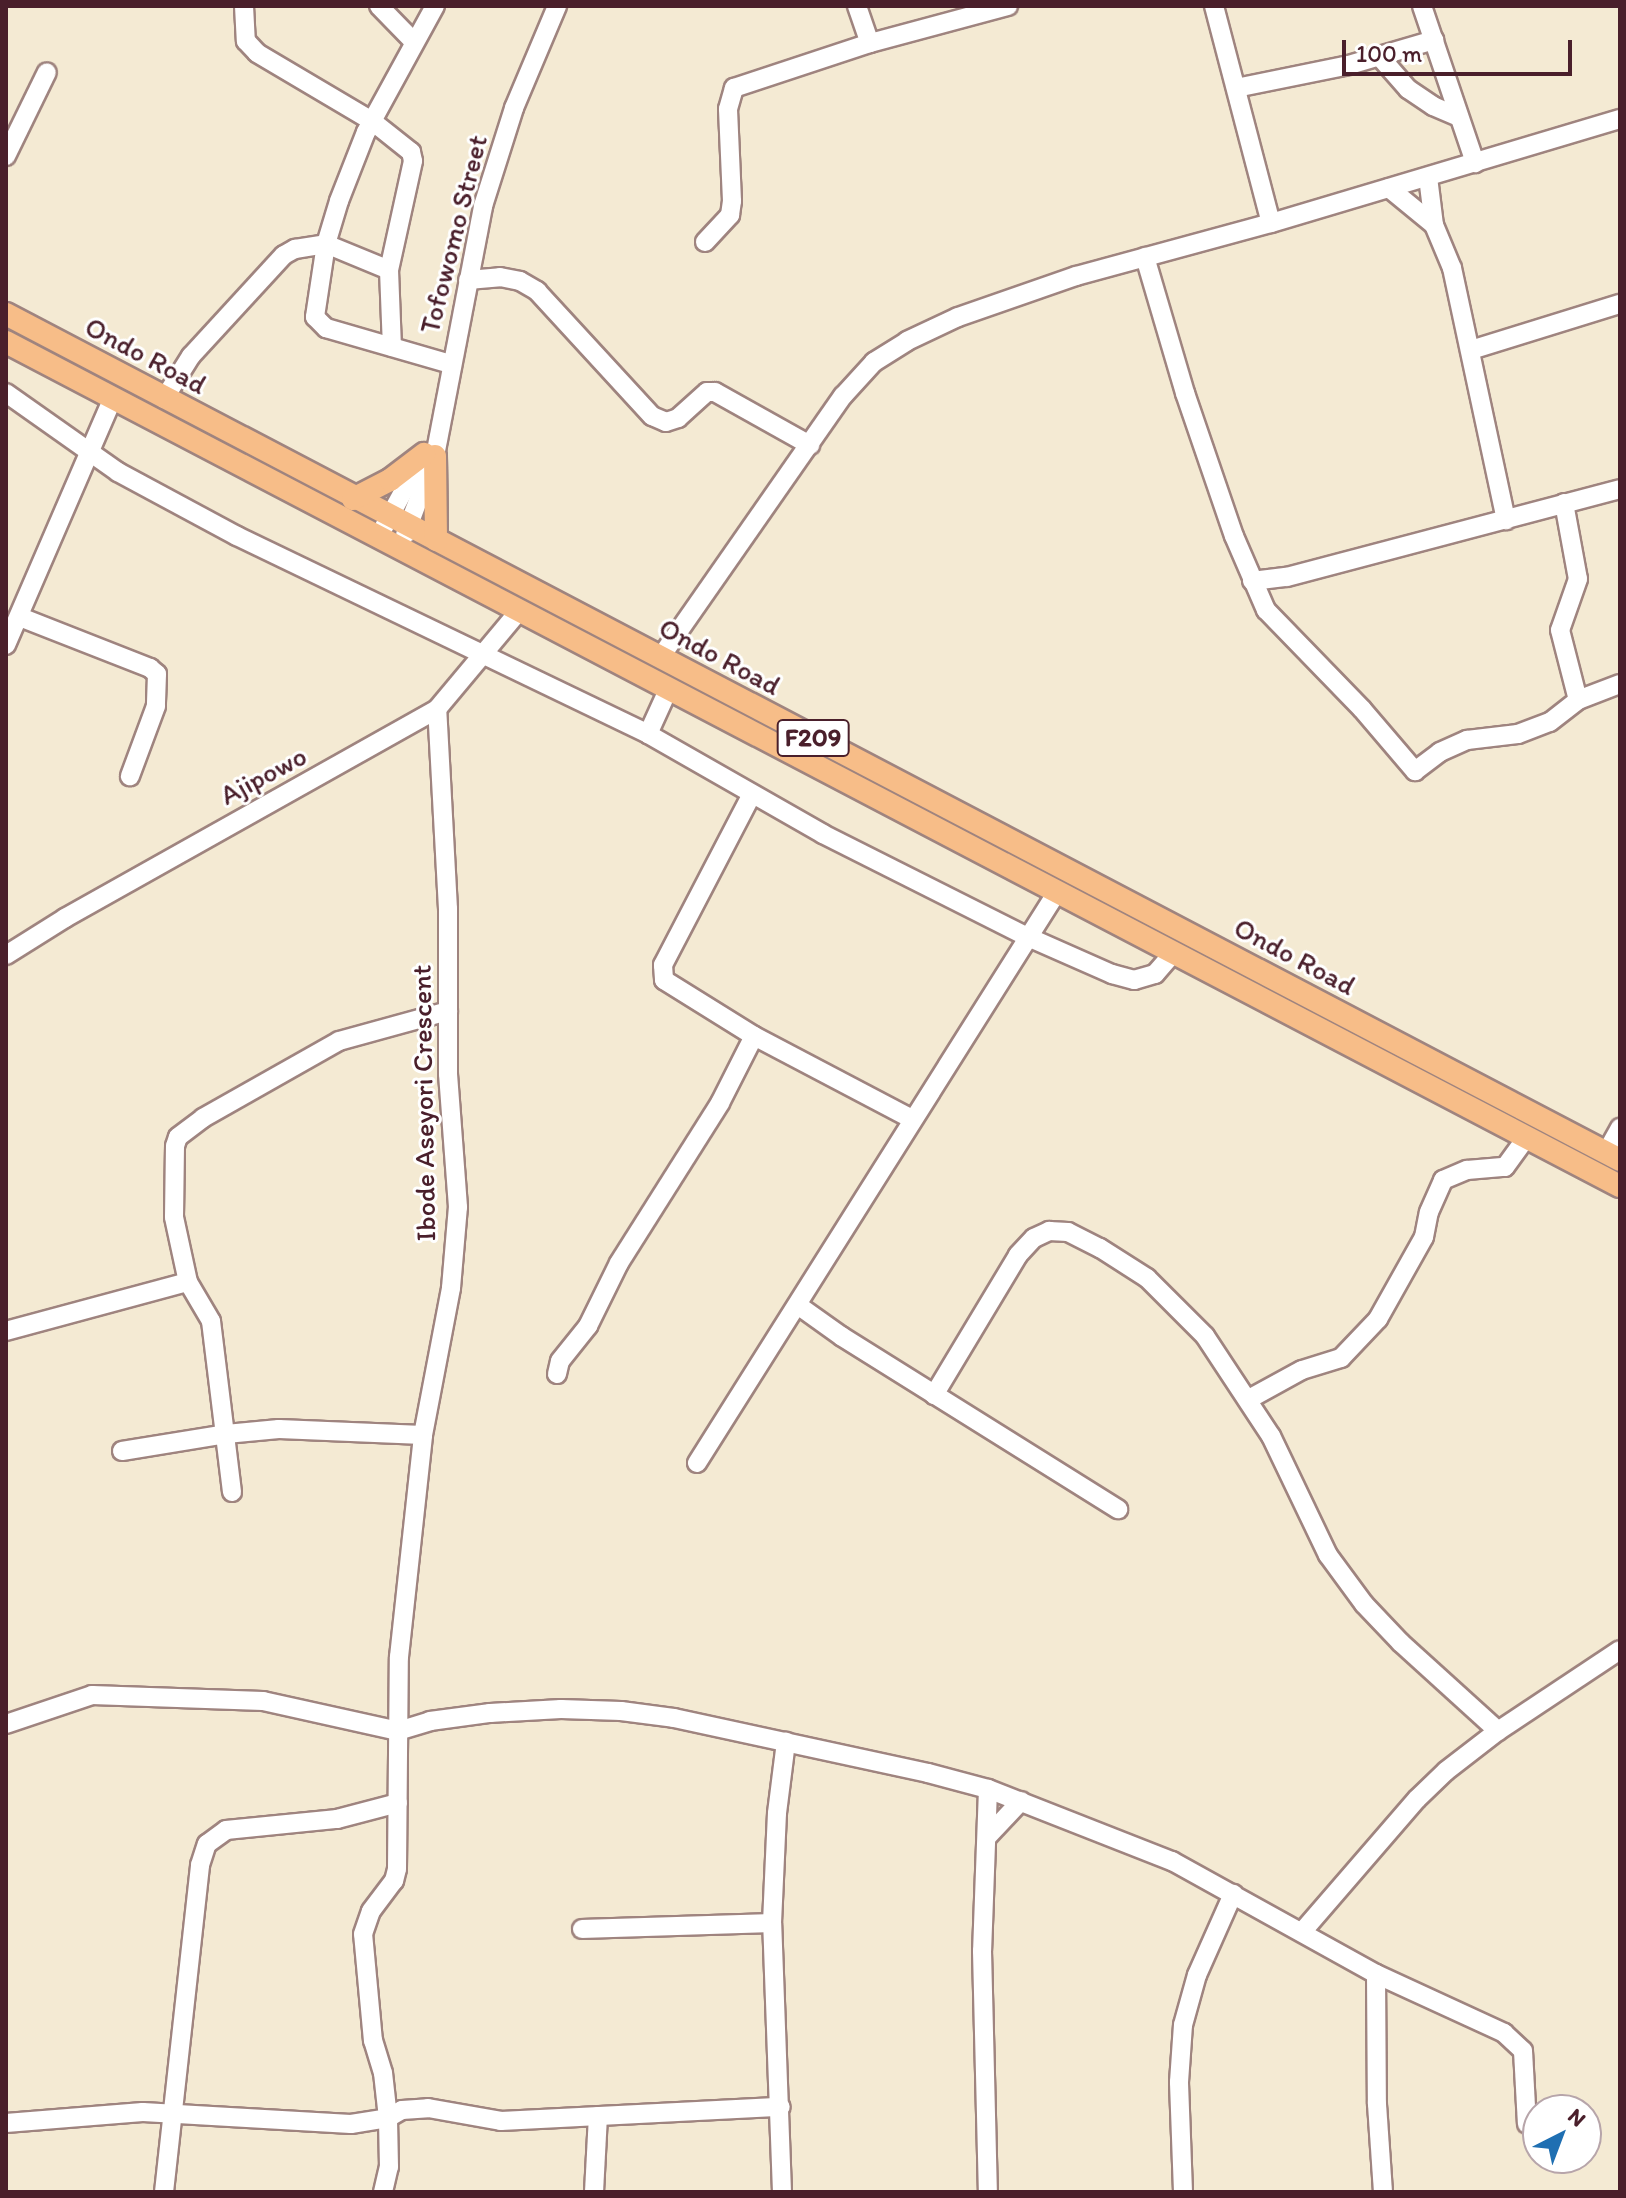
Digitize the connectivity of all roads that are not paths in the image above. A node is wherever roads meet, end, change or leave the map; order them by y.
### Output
1 (244, 6) edge
2 (379, 6) edge
3 (435, 6) edge
4 (557, 6) edge
5 (857, 6) edge
6 (1008, 6) edge
7 (1214, 6) edge
8 (1422, 6) edge
9 (1434, 40) junction
10 (414, 42) junction
11 (870, 43) junction
12 (1380, 57) junction
13 (47, 72) dead end
14 (1236, 88) junction
15 (1459, 117) junction
16 (1620, 119) edge
17 (372, 121) junction
18 (6, 156) edge
19 (1475, 163) junction
20 (1428, 177) junction
21 (1389, 188) junction
22 (1271, 223) junction
23 (1434, 225) junction
24 (705, 242) dead end
25 (326, 244) junction
26 (1145, 257) junction
27 (389, 270) junction
28 (468, 280) junction
29 (1620, 304) edge
30 (6, 314) edge
31 (392, 347) junction
32 (1471, 350) junction
33 (10, 351) edge
34 (451, 364) junction
35 (6, 393) edge
36 (113, 398) junction
37 (164, 399) junction
38 (810, 445) junction
39 (432, 449) junction
40 (87, 451) junction
41 (1620, 489) edge
42 (353, 499) junction
43 (1564, 503) junction
44 (1506, 520) junction
45 (384, 526) junction
46 (405, 536) junction
47 (436, 540) junction
48 (1252, 581) junction
49 (519, 611) junction
50 (20, 617) junction
51 (6, 645) edge
52 (483, 655) junction
53 (660, 658) junction
54 (1620, 684) edge
55 (669, 688) junction
56 (1578, 700) junction
57 (437, 709) junction
58 (648, 734) junction
59 (130, 776) dead end
60 (752, 794) junction
61 (1057, 892) junction
62 (1028, 937) junction
63 (1173, 953) junction
64 (6, 955) edge
65 (448, 1011) junction
66 (1369, 1029) junction
67 (754, 1036) junction
68 (1359, 1051) junction
69 (912, 1119) junction
70 (1620, 1128) edge
71 (1527, 1137) junction
72 (1613, 1157) edge
73 (1620, 1186) edge
74 (188, 1282) junction
75 (799, 1306) junction
76 (6, 1331) edge
77 (557, 1374) dead end
78 (934, 1395) junction
79 (1249, 1399) junction
80 (226, 1434) junction
81 (423, 1435) junction
82 (122, 1451) dead end
83 (697, 1463) dead end
84 (232, 1492) dead end
85 (1118, 1509) dead end
86 (1620, 1650) edge
87 (6, 1724) edge
88 (398, 1731) junction
89 (1498, 1731) junction
90 (786, 1742) junction
91 (988, 1789) junction
92 (1021, 1801) junction
93 (398, 1803) junction
94 (988, 1836) junction
95 (1233, 1894) junction
96 (772, 1923) junction
97 (582, 1929) dead end
98 (1302, 1932) junction
99 (1376, 1974) junction
100 (1526, 2094) edge
101 (781, 2107) junction
102 (172, 2113) junction
103 (598, 2116) junction
104 (388, 2118) junction
105 (6, 2123) edge
106 (164, 2192) edge
107 (383, 2192) edge
108 (594, 2192) edge
109 (782, 2192) edge
110 (988, 2192) edge
111 (1183, 2192) edge
112 (1383, 2192) edge

1 - 17 street
2 - 10 street
3 - 10 street
4 - 28 street, Tofowomo Street
5 - 11 street
6 - 11 street
7 - 14 street
8 - 9 street
9 - 12 street
9 - 15 street
10 - 17 street
11 - 24 street
12 - 14 street
12 - 15 street
13 - 18 street
14 - 22 street
15 - 19 street
16 - 19 street
17 - 25 street
17 - 27 street
19 - 20 street
20 - 21 street
20 - 23 street
21 - 22 street
21 - 23 street
22 - 26 street
23 - 32 street
25 - 27 street
25 - 31 street
25 - 37 street
26 - 38 street
26 - 48 street
27 - 31 street
28 - 34 street, Tofowomo Street
28 - 38 street
29 - 32 street
30 - 37 main road, Ondo Road / F209
31 - 34 street
32 - 44 street
33 - 36 main road, Ondo Road / F209
34 - 39 street, Tofowomo Street
35 - 40 street
36 - 40 street
36 - 45 main road, Ondo Road / F209
37 - 42 main road, Ondo Road / F209
38 - 53 street
39 - 42 main road
39 - 45 street, Tofowomo Street
39 - 46 street, Tofowomo Street
39 - 47 main road
40 - 50 street
40 - 52 street
41 - 43 street
42 - 45 main road, Ondo Road / F209
43 - 44 street
43 - 56 street
44 - 48 street
45 - 46 main road, Ondo Road / F209
46 - 47 main road, Ondo Road / F209
46 - 49 main road, Ondo Road / F209
47 - 53 main road, Ondo Road / F209
48 - 56 street
49 - 52 street, Ajipowo
49 - 55 main road, Ondo Road / F209
50 - 51 street
50 - 59 street
52 - 57 street, Ajipowo
52 - 58 street
53 - 66 main road, Ondo Road / F209
54 - 56 street
55 - 58 street
55 - 61 main road, Ondo Road / F209
57 - 64 street, Ajipowo
57 - 65 street, Ibode Aseyori Crescent
58 - 60 street
60 - 62 street
60 - 67 street
61 - 62 street
61 - 63 main road, Ondo Road / F209
62 - 63 street
62 - 69 street
63 - 68 main road, Ondo Road / F209
65 - 74 street
65 - 81 street, Ibode Aseyori Crescent
66 - 68 main road
66 - 72 main road, Ondo Road / F209
67 - 69 street
67 - 77 street
68 - 71 main road, Ondo Road / F209
69 - 75 street
70 - 72 street
71 - 73 main road, Ondo Road / F209
71 - 79 street
74 - 76 street
74 - 80 street
75 - 78 street
75 - 83 street
78 - 79 street
78 - 85 street
79 - 89 street
80 - 81 street
80 - 82 street
80 - 84 street
81 - 88 street, Ibode Aseyori Crescent
86 - 89 street
87 - 88 street
88 - 90 street
88 - 93 street, Ibode Aseyori Crescent
89 - 98 street
90 - 91 street
90 - 96 street
91 - 92 street
91 - 94 street
92 - 94 street
92 - 95 street
93 - 102 street
93 - 104 street, Ibode Aseyori Crescent
94 - 110 street
95 - 98 street
95 - 111 street
96 - 97 street
96 - 101 street
98 - 99 street
99 - 100 street
99 - 112 street
101 - 103 street
101 - 109 street
102 - 104 street
102 - 105 street
102 - 106 street
103 - 104 street
103 - 108 street
104 - 107 street, Ibode Aseyori Crescent

